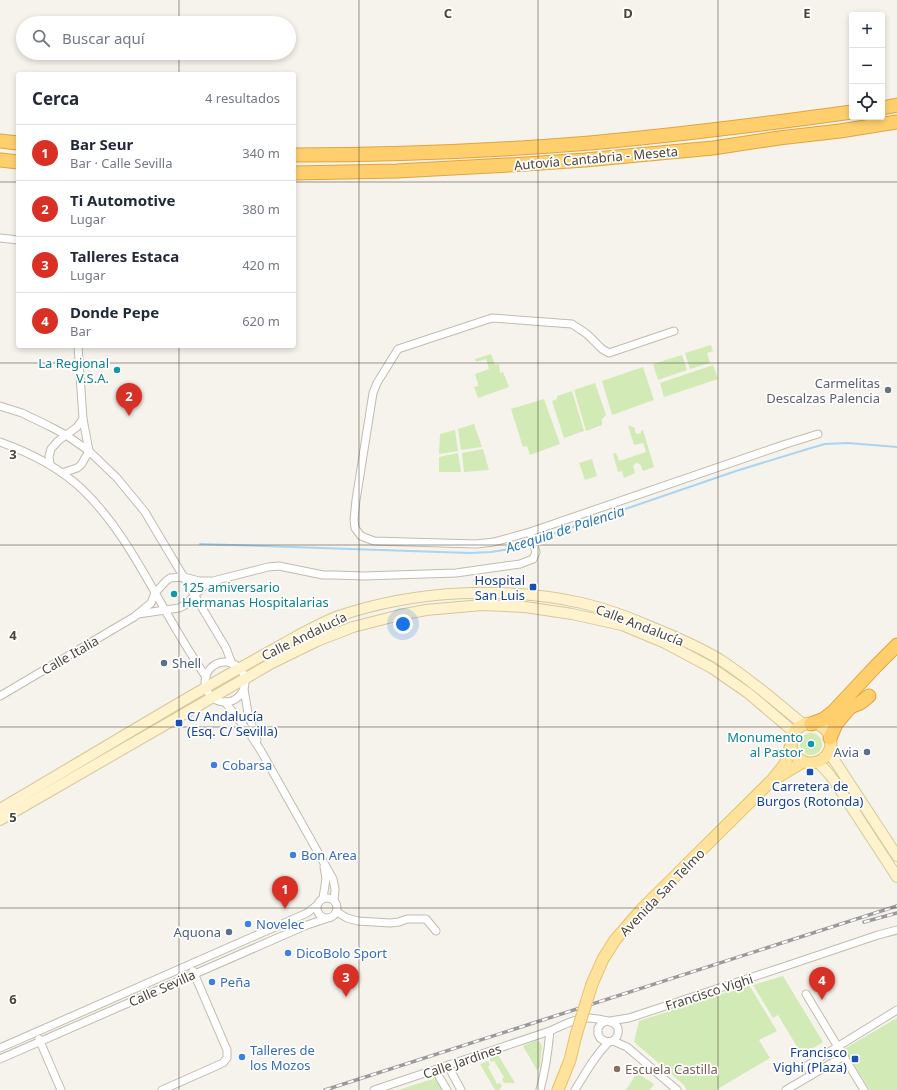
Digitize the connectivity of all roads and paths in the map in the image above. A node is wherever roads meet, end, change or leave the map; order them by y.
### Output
1 (897, 105) edge
2 (885, 107) edge
3 (849, 112) edge
4 (897, 123) edge
5 (0, 141) edge
6 (16, 143) edge
7 (296, 155) edge
8 (0, 160) edge
9 (16, 162) edge
10 (296, 173) edge
11 (0, 238) edge
12 (16, 240) edge
13 (674, 331) dead end
14 (78, 348) edge
15 (0, 406) edge
16 (83, 419) junction
17 (818, 434) dead end
18 (66, 435) junction
19 (0, 442) edge
20 (89, 451) junction
21 (50, 464) junction
22 (62, 473) junction
23 (531, 534) junction
24 (184, 577) junction
25 (212, 581) junction
26 (155, 593) junction
27 (195, 595) junction
28 (165, 611) junction
29 (138, 614) junction
30 (897, 645) edge
31 (897, 656) edge
32 (236, 666) junction
33 (206, 682) junction
34 (244, 684) junction
35 (0, 696) edge
36 (869, 696) dead end
37 (213, 698) junction
38 (225, 702) junction
39 (850, 706) junction
40 (807, 724) junction
41 (794, 732) junction
42 (830, 738) junction
43 (791, 746) junction
44 (261, 751) junction
45 (829, 752) junction
46 (803, 762) junction
47 (818, 762) junction
48 (772, 780) junction
49 (0, 809) edge
50 (0, 820) edge
51 (897, 856) edge
52 (323, 861) junction
53 (897, 877) edge
54 (323, 898) junction
55 (334, 900) junction
56 (316, 906) junction
57 (337, 912) junction
58 (325, 919) junction
59 (897, 930) edge
60 (436, 931) dead end
61 (190, 965) junction
62 (194, 974) junction
63 (806, 994) dead end
64 (897, 1010) edge
65 (588, 1018) junction
66 (628, 1018) junction
67 (608, 1021) junction
68 (598, 1030) junction
69 (550, 1031) junction
70 (618, 1031) junction
71 (37, 1033) junction
72 (611, 1041) junction
73 (40, 1042) junction
74 (837, 1046) junction
75 (627, 1047) junction
76 (0, 1048) edge
77 (844, 1056) junction
78 (0, 1059) edge
79 (448, 1066) junction
80 (435, 1070) junction
81 (811, 1075) junction
82 (456, 1081) junction
83 (396, 1083) junction
84 (446, 1088) edge
85 (61, 1090) edge
86 (162, 1090) edge
87 (375, 1090) edge
88 (392, 1090) edge
89 (461, 1090) edge
90 (540, 1090) edge
91 (558, 1090) edge
92 (575, 1090) edge
93 (677, 1090) edge
94 (786, 1090) edge
95 (864, 1090) edge

1 - 2 highway
3 - 7 highway, Autovía Cantabria - Meseta
4 - 10 highway, Autovía Cantabria - Meseta
5 - 6 highway
8 - 9 highway
11 - 12 street
13 - 23 street
14 - 16 street
15 - 18 street
16 - 18 street
16 - 20 street
17 - 23 street
18 - 20 street
18 - 21 street
19 - 21 street
20 - 22 street
20 - 24 street
21 - 22 street
22 - 26 street
23 - 25 street
24 - 25 street
24 - 26 street
24 - 27 street
25 - 27 street
26 - 28 street
26 - 29 street, Calle Italia
27 - 28 street
27 - 32 street
28 - 29 street, Calle Italia
28 - 33 street
29 - 35 street, Calle Italia
30 - 40 highway
31 - 39 highway
32 - 33 main road, Calle Andalucía
32 - 33 street
32 - 34 street
32 - 40 main road, Calle Andalucía
33 - 37 street
33 - 49 main road, Calle Andalucía
34 - 37 main road, Calle Andalucía
34 - 38 street
34 - 41 main road, Calle Andalucía
34 - 44 street
36 - 39 highway
37 - 38 street
37 - 50 main road, Calle Andalucía
38 - 44 street
39 - 42 highway
40 - 41 main road
40 - 42 main road
41 - 43 main road
42 - 45 main road
43 - 46 main road
43 - 48 main road, Avenida San Telmo
44 - 52 street
45 - 47 main road
45 - 51 main road
46 - 47 main road
46 - 48 main road, Avenida San Telmo
47 - 53 main road
48 - 91 main road, Avenida San Telmo, bridge
52 - 54 street
52 - 55 street
54 - 55 street
54 - 56 street
55 - 57 street
56 - 58 street
56 - 61 street, Calle Sevilla
57 - 58 street
57 - 60 street
58 - 62 street, Calle Sevilla
59 - 66 street, Francisco Vighi
61 - 62 street
61 - 71 street, Calle Sevilla
62 - 73 street, Calle Sevilla
62 - 86 street
63 - 74 street
64 - 74 street
65 - 67 street, Francisco Vighi
65 - 68 street
65 - 69 street, Calle Jardines
66 - 67 street, Francisco Vighi
66 - 70 street
67 - 68 street
67 - 70 street
68 - 72 street
69 - 79 street, Calle Jardines
69 - 90 street
70 - 72 street
70 - 75 street
71 - 73 street
71 - 76 street, Calle Sevilla
72 - 75 street
72 - 92 street
73 - 78 street, Calle Sevilla
73 - 85 street
74 - 77 street
74 - 81 street
75 - 93 street
77 - 81 street
77 - 95 street
79 - 80 street, Calle Jardines
79 - 82 street
80 - 83 street, Calle Jardines
80 - 84 street
81 - 94 street
82 - 84 street
82 - 89 street
83 - 87 street, Calle Jardines
83 - 88 street

